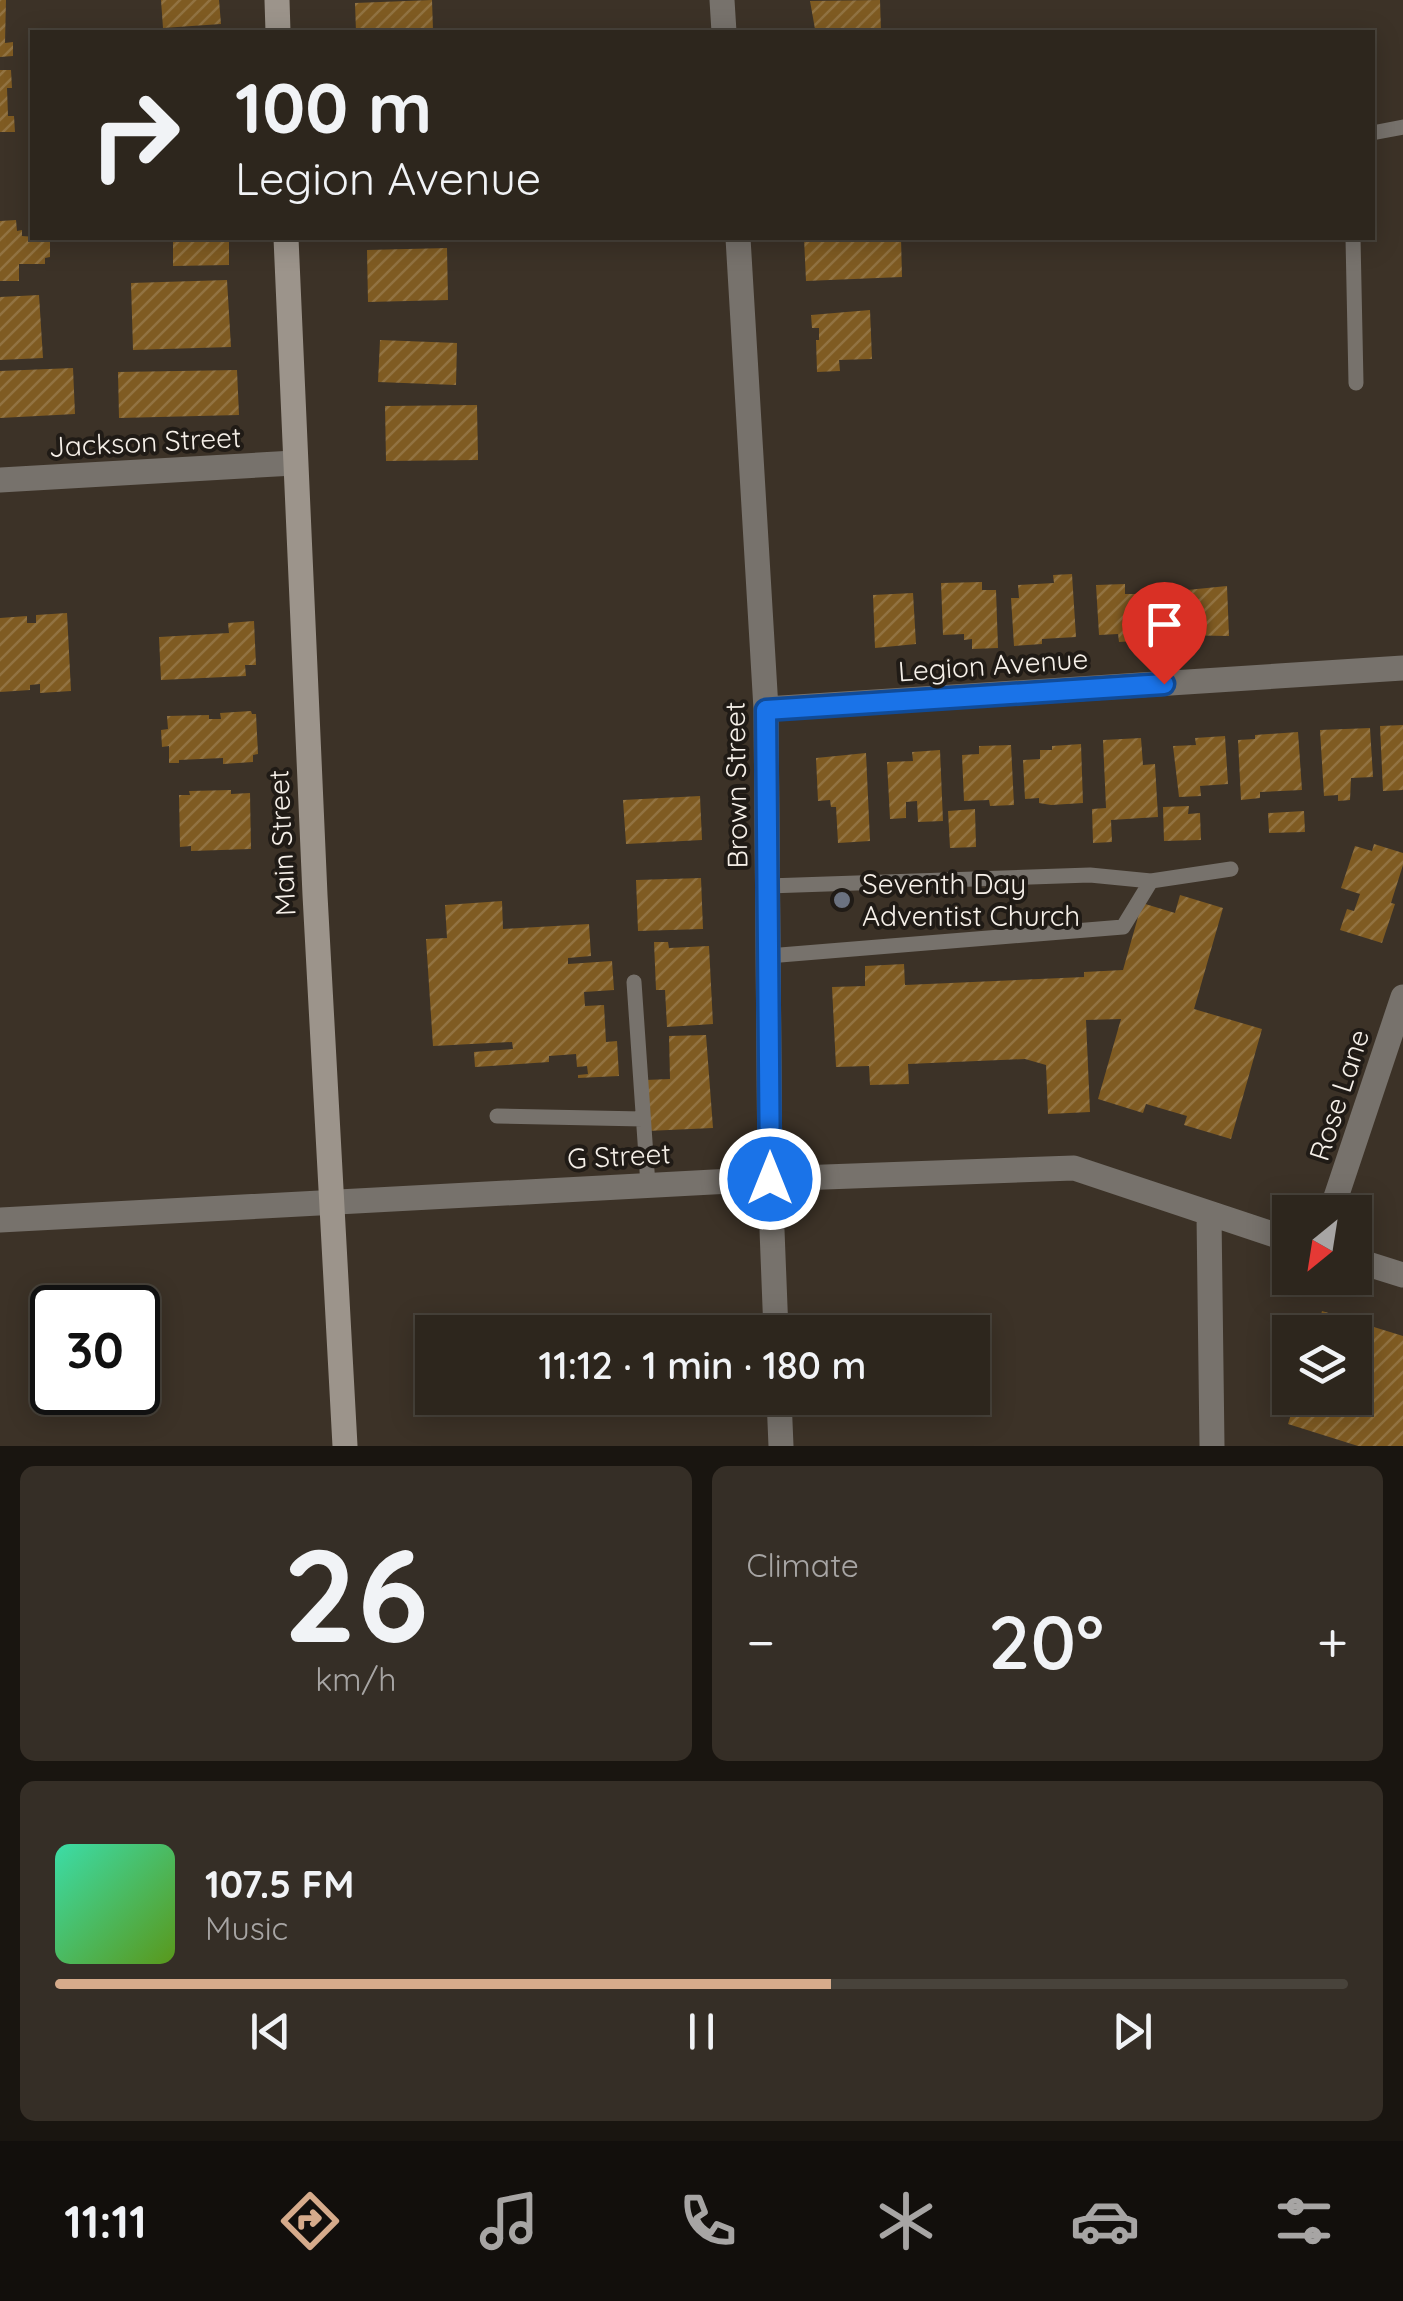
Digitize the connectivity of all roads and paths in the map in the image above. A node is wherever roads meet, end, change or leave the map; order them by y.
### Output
1 (277, 0) edge
2 (722, 0) edge
3 (278, 30) edge
4 (724, 30) edge
5 (1403, 127) edge
6 (1375, 132) edge
7 (286, 240) edge
8 (738, 240) edge
9 (1352, 240) edge
10 (1356, 383) dead end
11 (294, 463) junction
12 (0, 480) edge
13 (1403, 668) edge
14 (766, 710) junction
15 (1231, 869) dead end
16 (1150, 881) junction
17 (768, 886) junction
18 (768, 956) junction
19 (634, 982) dead end
20 (1403, 997) edge
21 (497, 1116) dead end
22 (644, 1119) junction
23 (770, 1179) junction
24 (648, 1185) junction
25 (1337, 1195) edge
26 (330, 1200) junction
27 (1210, 1215) junction
28 (0, 1220) edge
29 (1272, 1234) edge
30 (1372, 1265) edge
31 (1403, 1274) edge
32 (775, 1315) edge
33 (780, 1415) edge
34 (345, 1446) edge
35 (781, 1446) edge
36 (1212, 1446) edge

1 - 3 street
2 - 4 street
5 - 6 lane
7 - 11 street, Main Street
8 - 14 street, Brown Street
9 - 10 lane
11 - 12 street, Jackson Street
11 - 26 street, Main Street
13 - 14 street, Legion Avenue
14 - 17 street, Brown Street
15 - 16 lane
16 - 17 lane
16 - 18 lane
17 - 18 street, Brown Street
18 - 23 street, Brown Street
19 - 22 lane
20 - 25 street, Rose Lane
21 - 22 lane
22 - 24 lane
23 - 24 street, G Street
23 - 27 street, G Street
23 - 32 street, Brown Street
24 - 26 street, G Street
26 - 28 street, G Street
26 - 34 street, Main Street
27 - 29 street, G Street
27 - 36 street
30 - 31 street
33 - 35 street

